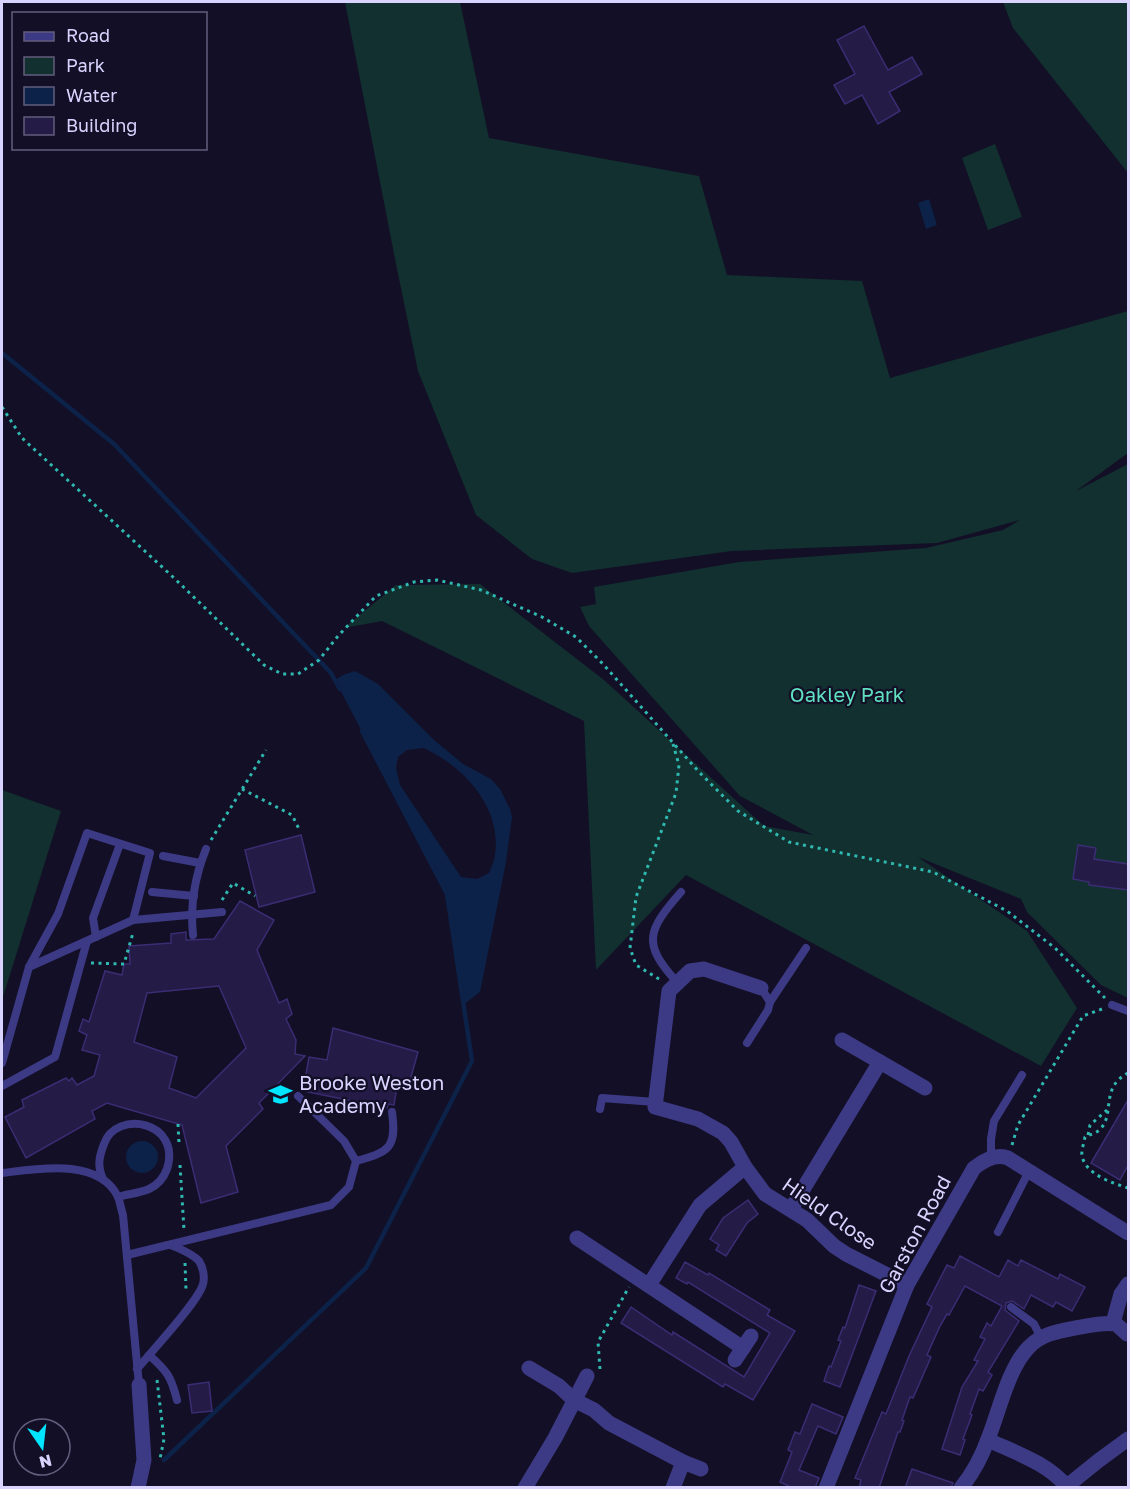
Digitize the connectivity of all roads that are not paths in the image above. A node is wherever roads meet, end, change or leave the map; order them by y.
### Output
1 (120, 844) junction
2 (206, 849) road end
3 (163, 856) dead end
4 (200, 863) junction
5 (152, 892) dead end
6 (681, 892) dead end
7 (194, 896) junction
8 (218, 912) road end
9 (190, 914) junction
10 (135, 920) junction
11 (192, 935) dead end
12 (96, 937) junction
13 (87, 941) junction
14 (806, 948) dead end
15 (29, 967) junction
16 (673, 986) junction
17 (761, 988) joint
18 (770, 1002) junction
19 (1112, 1005) road end
20 (1128, 1011) edge
21 (842, 1040) dead end
22 (747, 1043) dead end
23 (880, 1062) junction
24 (2, 1064) edge
25 (1022, 1075) dead end
26 (2, 1086) edge
27 (925, 1088) dead end
28 (298, 1096) dead end
29 (655, 1104) junction
30 (600, 1109) dead end
31 (392, 1112) dead end
32 (991, 1158) junction
33 (356, 1161) junction
34 (745, 1167) junction
35 (1029, 1170) junction
36 (2, 1173) edge
37 (103, 1180) junction
38 (118, 1197) junction
39 (791, 1209) junction
40 (998, 1232) dead end
41 (1128, 1233) edge
42 (577, 1238) dead end
43 (170, 1244) junction
44 (127, 1255) junction
45 (1128, 1284) edge
46 (649, 1285) junction
47 (908, 1285) junction
48 (1011, 1307) dead end
49 (1113, 1323) junction
50 (1127, 1334) edge
51 (1041, 1338) junction
52 (743, 1348) dead end
53 (149, 1355) junction
54 (529, 1368) dead end
55 (137, 1369) junction
56 (587, 1376) road end
57 (139, 1385) joint
58 (177, 1400) dead end
59 (574, 1400) junction
60 (1128, 1439) edge
61 (988, 1440) junction
62 (683, 1462) junction
63 (701, 1469) dead end
64 (1067, 1487) edge
65 (138, 1488) edge
66 (525, 1488) edge
67 (673, 1488) edge
68 (826, 1488) edge
69 (961, 1488) edge

1 - 10 lane
1 - 12 lane
1 - 15 lane
2 - 4 lane
3 - 4 lane
4 - 7 lane
5 - 7 lane
6 - 16 lane
7 - 9 lane
8 - 9 lane
9 - 10 lane
9 - 11 lane
10 - 12 lane
12 - 13 lane
13 - 15 lane
13 - 26 lane
14 - 18 lane
15 - 24 lane
16 - 17 street
16 - 29 street
17 - 18 lane
18 - 22 lane
19 - 20 lane
21 - 23 street
23 - 27 street
23 - 39 street
25 - 32 lane
28 - 33 lane
29 - 30 lane
29 - 34 street, Hield Close
31 - 33 lane
32 - 35 street
32 - 47 street, Garston Road
33 - 43 lane
34 - 39 street, Hield Close
34 - 46 street
35 - 40 lane
35 - 41 street
36 - 37 lane
37 - 38 lane
37 - 38 lane
38 - 44 lane
39 - 47 street, Hield Close
42 - 46 street
43 - 44 lane
43 - 53 lane
44 - 55 lane
45 - 49 street
46 - 52 street
47 - 68 street, Garston Road
48 - 51 lane
49 - 50 street
49 - 51 street
51 - 61 street
53 - 55 lane
53 - 58 lane
54 - 59 street
55 - 57 lane
56 - 59 street
57 - 65 street
59 - 62 street
59 - 66 street
60 - 64 street
61 - 64 street
61 - 69 street
62 - 63 street
62 - 67 street

